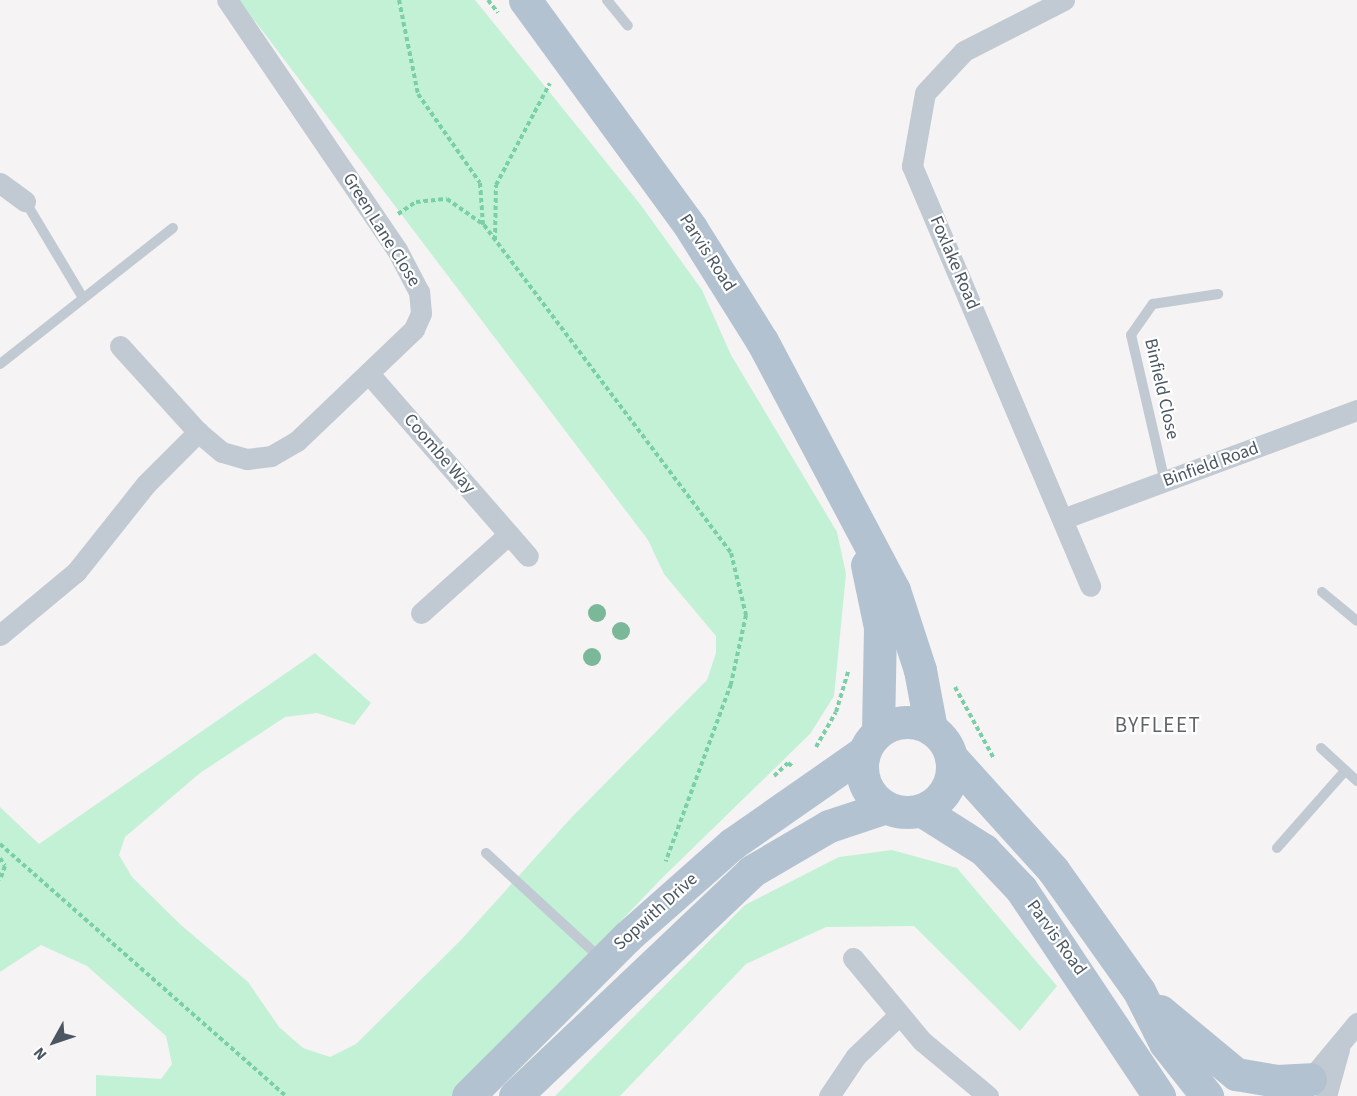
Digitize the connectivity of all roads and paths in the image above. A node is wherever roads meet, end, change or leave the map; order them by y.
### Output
1 (228, 0) edge
2 (399, 0) edge
3 (488, 0) edge
4 (607, 0) edge
5 (1065, 0) edge
6 (513, 9) edge
7 (628, 26) dead end
8 (544, 72) dead end
9 (0, 183) edge
10 (25, 201) joint
11 (484, 225) junction
12 (381, 226) junction
13 (173, 228) dead end
14 (495, 240) junction
15 (1218, 294) dead end
16 (83, 298) junction
17 (120, 346) dead end
18 (0, 364) edge
19 (370, 375) junction
20 (1357, 410) edge
21 (198, 432) junction
22 (1165, 482) junction
23 (1065, 518) junction
24 (858, 525) junction
25 (509, 534) junction
26 (528, 556) dead end
27 (1090, 586) dead end
28 (1322, 592) dead end
29 (421, 613) dead end
30 (1357, 621) edge
31 (0, 635) edge
32 (851, 659) dead end
33 (952, 681) dead end
34 (931, 729) junction
35 (871, 742) junction
36 (1321, 748) dead end
37 (811, 753) dead end
38 (951, 757) junction
39 (996, 761) dead end
40 (801, 765) dead end
41 (1345, 771) junction
42 (787, 777) dead end
43 (1357, 782) edge
44 (886, 807) junction
45 (921, 810) junction
46 (0, 844) edge
47 (1277, 848) dead end
48 (486, 852) dead end
49 (0, 858) edge
50 (665, 865) dead end
51 (0, 880) edge
52 (853, 957) dead end
53 (603, 960) junction
54 (1139, 991) junction
55 (899, 1015) junction
56 (1357, 1023) edge
57 (1311, 1090) edge
58 (286, 1096) edge
59 (468, 1096) edge
60 (515, 1096) edge
61 (830, 1096) edge
62 (988, 1096) edge
63 (1159, 1096) edge
64 (1207, 1096) edge

1 - 12 street, Green Lane Close
2 - 11 path
3 - 6 path
4 - 7 lane
5 - 23 street, Foxlake Road
6 - 24 main road, Parvis Road
8 - 14 path
9 - 10 street
10 - 16 lane
11 - 12 path
11 - 14 path
12 - 19 street, Green Lane Close
13 - 16 lane
14 - 50 path
15 - 22 lane, Binfield Close
16 - 18 lane
17 - 21 street, Green Lane Close
19 - 21 street, Green Lane Close
19 - 25 street, Coombe Way
20 - 22 street, Binfield Road
21 - 31 street
22 - 23 street, Binfield Road
23 - 27 street, Foxlake Road
24 - 34 main road, Parvis Road
24 - 35 main road, Parvis Road
25 - 26 street, Coombe Way
25 - 29 street
28 - 30 lane
32 - 37 path
33 - 39 path
34 - 35 main road
34 - 38 main road
35 - 44 main road
35 - 53 main road, Sopwith Drive
36 - 41 lane
38 - 45 main road
38 - 54 main road, Parvis Road
40 - 42 path
41 - 43 lane
41 - 47 lane
44 - 45 main road
44 - 60 main road, Sopwith Drive
45 - 63 main road, Parvis Road
46 - 58 path
48 - 53 lane
49 - 51 path
52 - 55 street
53 - 59 main road, Sopwith Drive
54 - 57 main road
54 - 64 main road, Parvis Road
55 - 61 street
55 - 62 street
56 - 57 street

